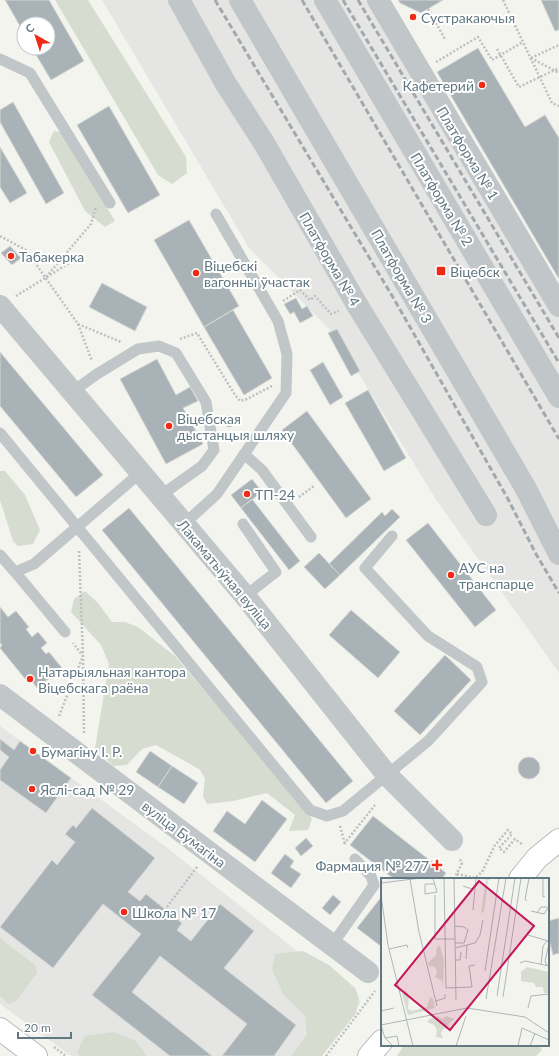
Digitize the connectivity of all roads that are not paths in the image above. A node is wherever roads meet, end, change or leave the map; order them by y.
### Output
1 (178, 0) edge
2 (240, 0) edge
3 (325, 0) edge
4 (378, 0) edge
5 (0, 59) edge
6 (110, 203) dead end
7 (216, 214) dead end
8 (559, 306) edge
9 (1, 307) edge
10 (72, 392) junction
11 (559, 397) edge
12 (0, 433) edge
13 (244, 454) junction
14 (140, 472) junction
15 (160, 496) junction
16 (486, 515) dead end
17 (184, 524) junction
18 (243, 524) dead end
19 (78, 528) junction
20 (392, 536) dead end
21 (311, 537) dead end
22 (559, 554) edge
23 (0, 555) edge
24 (15, 572) junction
25 (246, 596) junction
26 (64, 632) road end
27 (0, 695) edge
28 (387, 775) junction
29 (452, 840) dead end
30 (559, 840) edge
31 (355, 860) road end
32 (521, 878) edge
33 (332, 945) junction
34 (372, 980) road end
35 (0, 1029) edge
36 (381, 1042) edge
37 (36, 1056) edge
38 (370, 1056) edge

1 - 16 street, Платформа № 4
2 - 22 street, Платформа № 3
3 - 11 street, Платформа № 2
4 - 8 street, Платформа № 1
5 - 6 lane
7 - 13 lane
9 - 10 street, Лакаматыўная вуліца
10 - 14 street, Лакаматыўная вуліца
10 - 15 lane
12 - 19 lane
13 - 17 lane
13 - 21 lane
14 - 15 street, Лакаматыўная вуліца
14 - 19 lane
15 - 17 street, Лакаматыўная вуліца
17 - 25 street, Лакаматыўная вуліца
18 - 25 lane
19 - 24 lane
19 - 28 lane
20 - 28 lane
23 - 24 lane
24 - 26 lane
25 - 28 street, Лакаматыўная вуліца
27 - 33 street, вуліца Бумагіна
28 - 29 street, Лакаматыўная вуліца
30 - 32 main road
31 - 33 lane
33 - 34 street, вуліца Бумагіна
35 - 37 main road
36 - 38 main road

